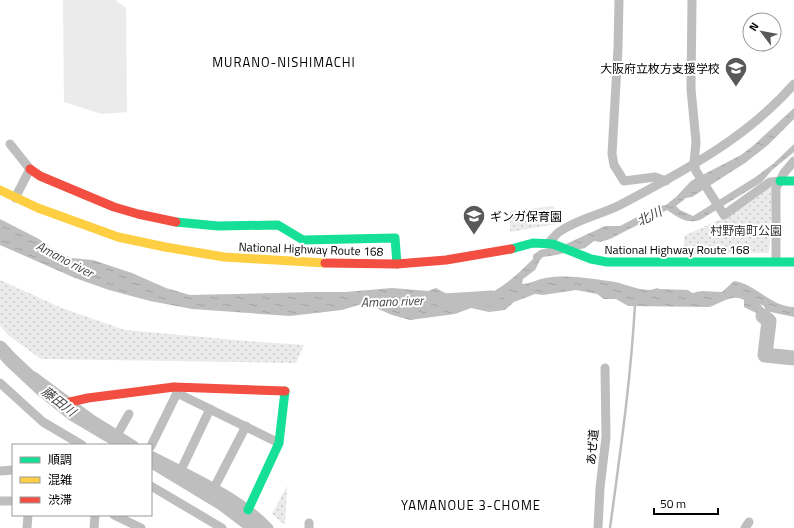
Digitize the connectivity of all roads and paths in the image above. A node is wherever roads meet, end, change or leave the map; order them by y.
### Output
1 (619, 0) edge
2 (692, 0) edge
3 (794, 84) edge
4 (10, 144) dead end
5 (794, 161) edge
6 (695, 167) junction
7 (30, 169) junction
8 (666, 181) junction
9 (780, 181) junction
10 (794, 181) edge
11 (0, 190) edge
12 (15, 198) junction
13 (551, 243) junction
14 (776, 261) junction
15 (794, 262) edge
16 (397, 264) junction
17 (605, 368) dead end
18 (34, 376) dead end
19 (0, 383) edge
20 (176, 390) junction
21 (70, 402) junction
22 (210, 409) junction
23 (129, 414) dead end
24 (246, 426) junction
25 (117, 435) junction
26 (280, 443) junction
27 (80, 444) edge
28 (132, 444) edge
29 (152, 444) edge
30 (152, 456) edge
31 (12, 470) edge
32 (181, 470) junction
33 (0, 471) edge
34 (152, 487) edge
35 (214, 488) junction
36 (0, 501) edge
37 (12, 501) edge
38 (248, 510) junction
39 (28, 516) edge
40 (95, 516) edge
41 (116, 516) edge
42 (208, 524) edge
43 (28, 528) edge
44 (94, 528) edge
45 (141, 528) edge
46 (222, 528) edge
47 (269, 528) edge
48 (598, 528) edge

1 - 8 street
2 - 6 street
3 - 6 street
4 - 7 street
5 - 9 street
6 - 8 street
6 - 9 street
7 - 12 street
7 - 16 main road
8 - 13 street
9 - 10 main road
9 - 14 street
11 - 12 main road, National Highway Route 168
12 - 16 main road, National Highway Route 168
13 - 14 main road, National Highway Route 168
13 - 16 main road, National Highway Route 168
14 - 15 main road, National Highway Route 168
17 - 48 street, あぜ道
18 - 21 street
19 - 27 street
20 - 21 main road
20 - 22 street
20 - 26 main road
20 - 29 street
21 - 25 street
22 - 24 street
22 - 32 street
23 - 25 street
24 - 26 street
24 - 35 street
25 - 28 street
26 - 38 main road
30 - 32 street
31 - 33 street
32 - 35 street
34 - 42 street
35 - 38 street
36 - 37 street
38 - 47 street
39 - 43 street
40 - 44 street
41 - 45 street
42 - 46 street

